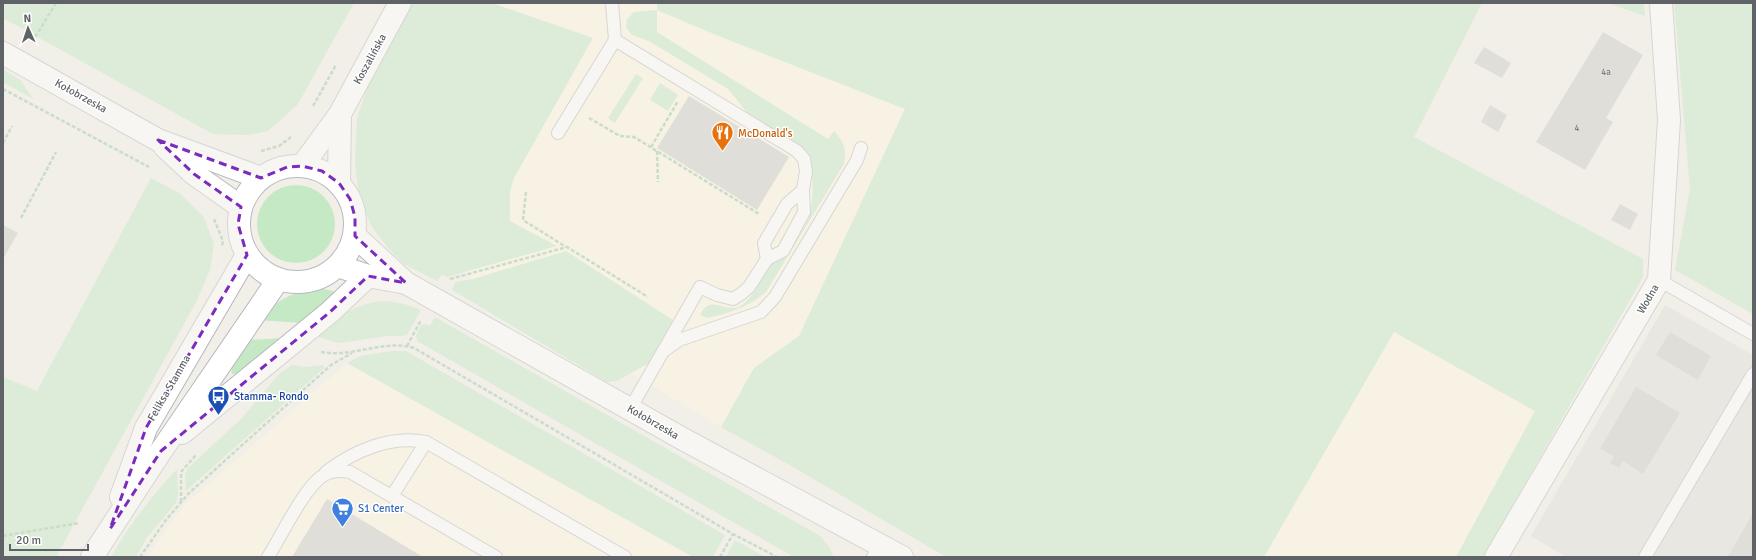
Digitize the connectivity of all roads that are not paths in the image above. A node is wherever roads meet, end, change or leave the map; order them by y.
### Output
1 (400, 3) edge
2 (612, 3) edge
3 (1661, 3) edge
4 (615, 40) junction
5 (11, 57) edge
6 (340, 114) junction
7 (558, 133) dead end
8 (158, 140) junction
9 (861, 148) dead end
10 (302, 166) junction
11 (261, 178) junction
12 (339, 183) junction
13 (803, 190) junction
14 (241, 207) junction
15 (355, 236) junction
16 (246, 255) junction
17 (767, 260) junction
18 (338, 266) junction
19 (368, 276) junction
20 (278, 280) junction
21 (1659, 280) junction
22 (406, 283) junction
23 (1753, 334) edge
24 (663, 352) junction
25 (1753, 374) edge
26 (630, 409) junction
27 (426, 442) junction
28 (161, 451) junction
29 (321, 476) junction
30 (392, 496) junction
31 (110, 529) junction
32 (876, 551) edge
33 (92, 557) edge
34 (268, 557) edge
35 (496, 557) edge
36 (625, 557) edge
37 (902, 557) edge
38 (1496, 557) edge
39 (1646, 557) edge

1 - 6 street, Koszalińska
2 - 4 lane
3 - 21 street, Wodna
4 - 7 lane
4 - 13 lane
5 - 8 street, Kołobrzeska
6 - 10 street, Koszalińska
6 - 12 street, Koszalińska
8 - 11 street, Kołobrzeska
8 - 14 street, Kołobrzeska
9 - 24 lane
10 - 11 street
10 - 12 street
11 - 14 street
12 - 15 street
13 - 17 lane
13 - 17 lane
14 - 16 street
15 - 18 street
15 - 22 street, Kołobrzeska
16 - 20 street
16 - 31 street, Feliksa Stamma
17 - 24 lane
18 - 19 street, Kołobrzeska
18 - 20 street
19 - 22 street, Kołobrzeska
19 - 28 street, Feliksa Stamma
20 - 28 street, Feliksa Stamma
21 - 23 lane
21 - 38 street, Wodna
22 - 26 street, Kołobrzeska
24 - 26 lane
25 - 39 lane
26 - 32 street, Kołobrzeska
27 - 29 lane
27 - 30 lane
27 - 36 lane
28 - 31 street, Feliksa Stamma
29 - 30 lane
29 - 34 lane
30 - 35 lane
31 - 33 street, Feliksa Stamma
32 - 37 street, Kołobrzeska

